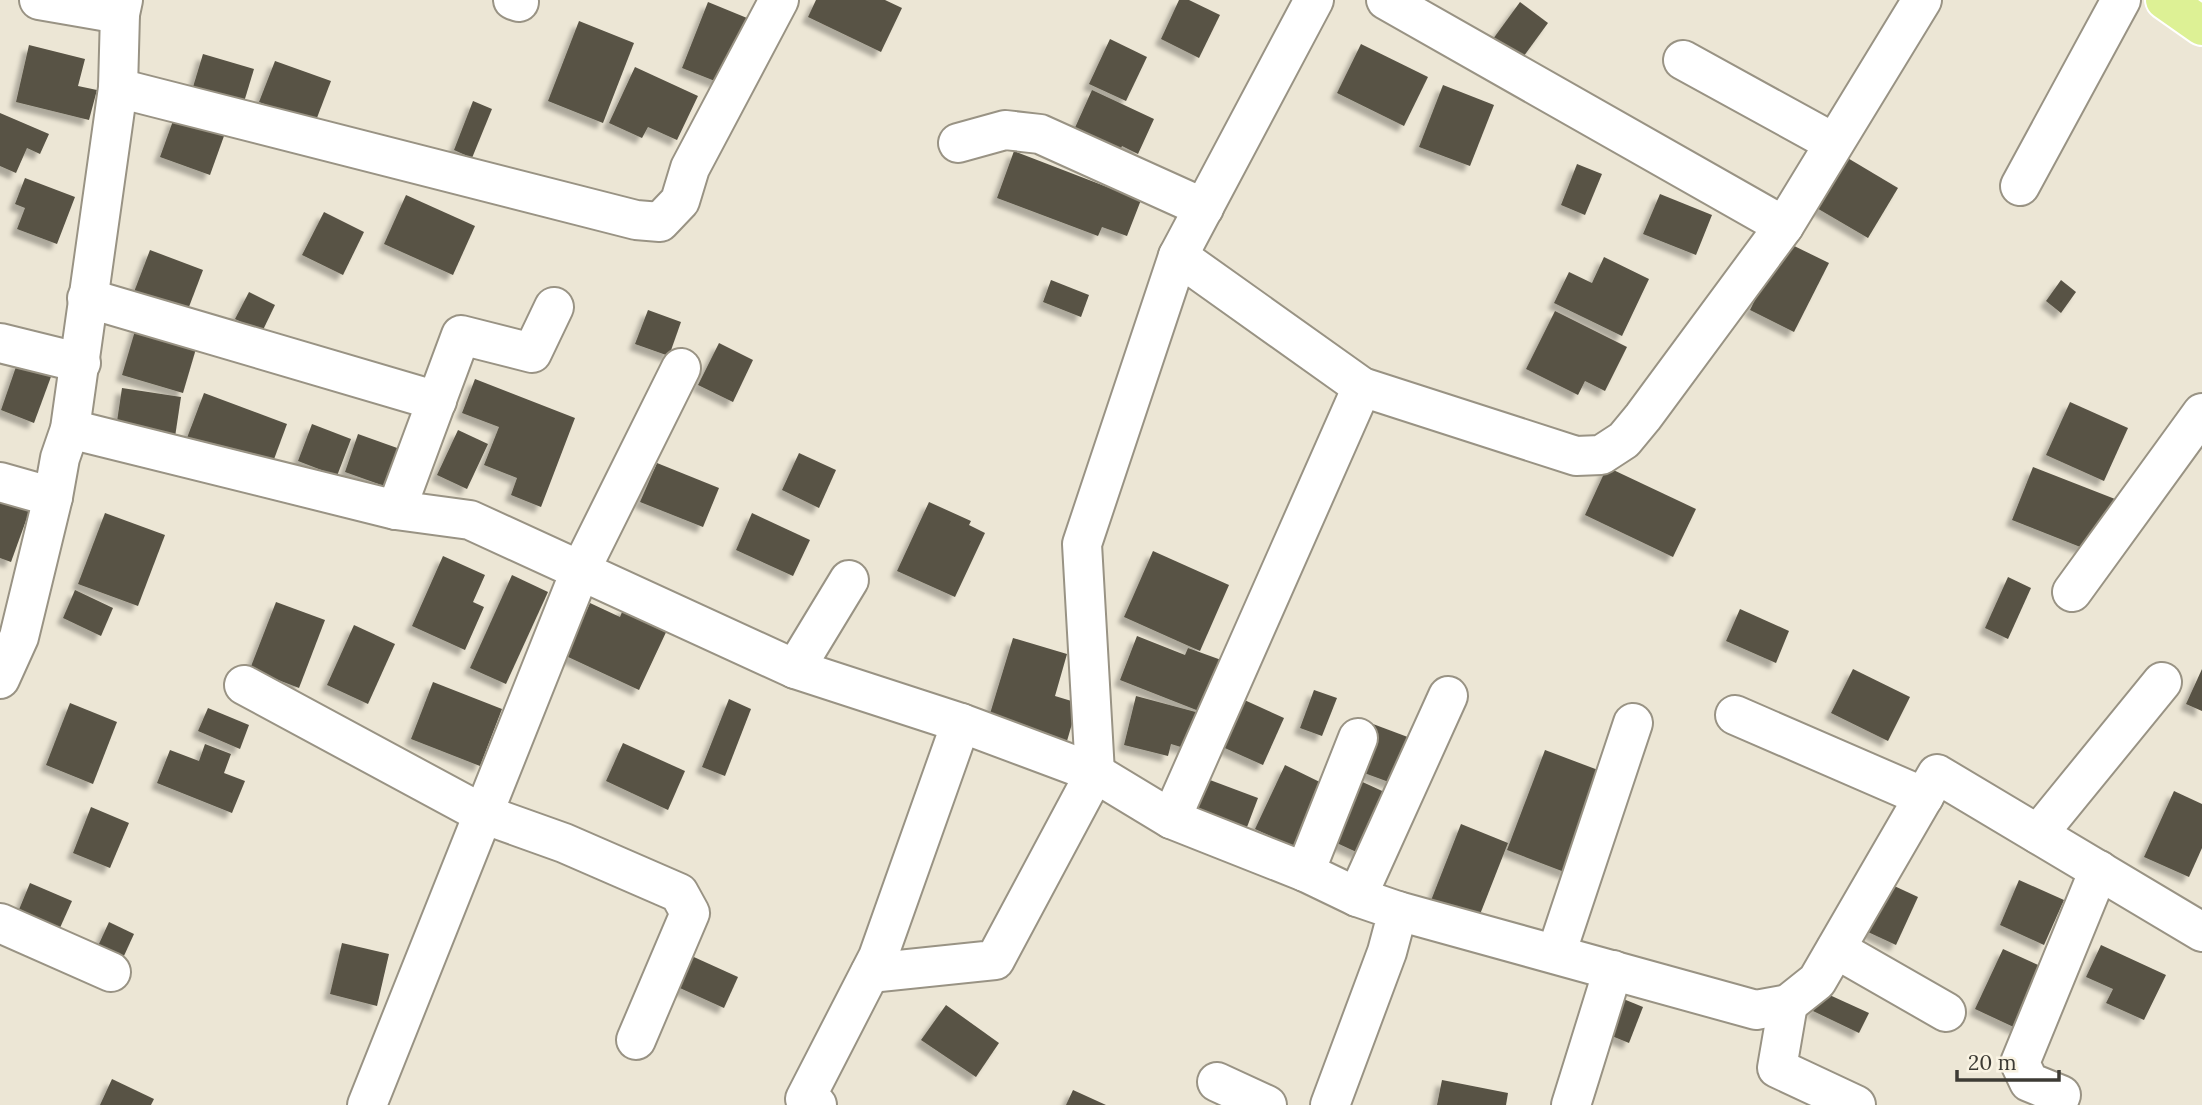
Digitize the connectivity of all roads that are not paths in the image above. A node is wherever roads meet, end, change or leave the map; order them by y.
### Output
1 (39, 0) edge
2 (779, 0) edge
3 (1314, 0) edge
4 (1386, 0) edge
5 (1922, 0) edge
6 (2121, 0) edge
7 (2165, 0) edge
8 (122, 7) edge
9 (2202, 26) edge
10 (1683, 60) dead end
11 (118, 88) junction
12 (1834, 143) junction
13 (958, 144) dead end
14 (2020, 186) dead end
15 (1204, 208) junction
16 (1784, 226) junction
17 (1178, 256) junction
18 (87, 298) junction
19 (554, 307) dead end
20 (0, 343) edge
21 (81, 363) junction
22 (681, 368) dead end
23 (1362, 387) junction
24 (437, 401) junction
25 (2202, 413) edge
26 (70, 429) junction
27 (0, 482) edge
28 (53, 498) junction
29 (396, 510) junction
30 (581, 569) junction
31 (849, 580) dead end
32 (2072, 592) dead end
33 (9, 634) edge
34 (794, 669) junction
35 (0, 679) edge
36 (2162, 681) dead end
37 (244, 685) dead end
38 (1448, 696) dead end
39 (1735, 715) dead end
40 (961, 723) junction
41 (1633, 723) dead end
42 (1358, 738) dead end
43 (1095, 773) junction
44 (1924, 797) junction
45 (483, 814) junction
46 (1171, 819) junction
47 (2038, 834) junction
48 (2099, 870) junction
49 (1305, 872) junction
50 (1357, 897) junction
51 (1398, 911) junction
52 (0, 923) edge
53 (2202, 932) edge
54 (1836, 949) junction
55 (1556, 954) junction
56 (1613, 970) junction
57 (111, 972) dead end
58 (870, 973) junction
59 (1788, 1004) junction
60 (1946, 1012) dead end
61 (636, 1041) dead end
62 (1217, 1082) dead end
63 (367, 1105) edge
64 (817, 1105) edge
65 (1267, 1105) edge
66 (1330, 1105) edge
67 (1571, 1105) edge
68 (1856, 1105) edge
69 (2057, 1105) edge

1 - 8 street
2 - 11 street
3 - 15 street
4 - 16 street
5 - 12 street
6 - 14 street
7 - 9 main road
8 - 11 street
10 - 12 street
11 - 18 street
12 - 16 street
13 - 15 street
15 - 17 street
16 - 23 street
17 - 23 street
17 - 43 street
18 - 21 street
18 - 24 street
19 - 24 street
20 - 21 street
21 - 26 street
22 - 30 street
23 - 46 street
24 - 29 street
25 - 32 street
26 - 28 street
26 - 29 street
27 - 28 street
28 - 33 street
29 - 30 street
30 - 34 street
30 - 45 street
31 - 34 street
33 - 35 street
34 - 40 street
36 - 47 street
37 - 45 street
38 - 50 street
39 - 44 street
40 - 43 street
40 - 58 street
41 - 55 street
42 - 49 street
43 - 46 street
43 - 58 street
44 - 47 street
44 - 54 street
45 - 61 street
45 - 63 street
46 - 49 street
47 - 48 street
48 - 53 street
48 - 69 street
49 - 50 street
50 - 51 street
51 - 55 street
51 - 66 street
52 - 57 street
54 - 59 street
54 - 60 street
55 - 56 street
56 - 59 street
56 - 67 street
58 - 64 street
59 - 68 street
62 - 65 street

